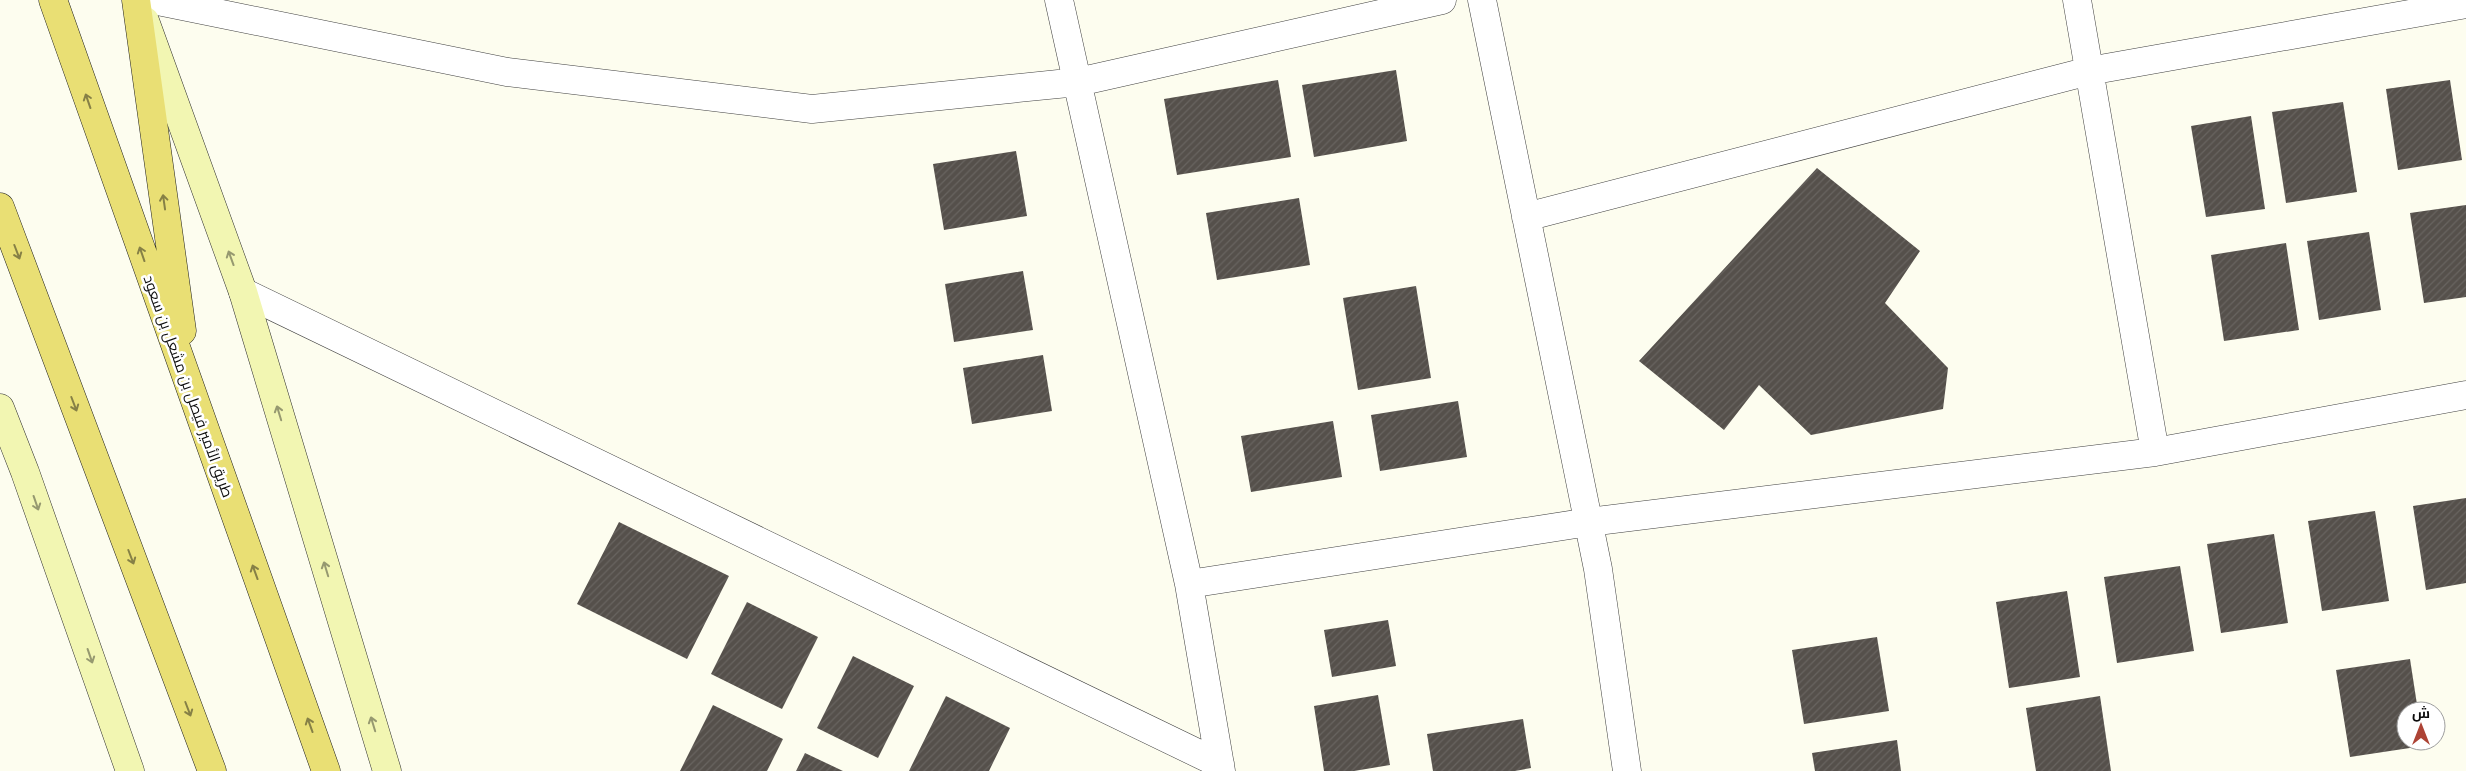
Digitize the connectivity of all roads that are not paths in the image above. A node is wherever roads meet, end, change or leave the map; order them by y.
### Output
1 (53, 0) edge
2 (137, 0) edge
3 (153, 0) edge
4 (1059, 0) edge
5 (1442, 0) edge
6 (1482, 0) edge
7 (2077, 0) edge
8 (2466, 4) edge
9 (2089, 71) junction
10 (1078, 82) junction
11 (0, 207) edge
12 (1526, 217) junction
13 (243, 292) junction
14 (190, 389) junction
15 (2466, 395) edge
16 (0, 408) edge
17 (2155, 452) junction
18 (0, 459) edge
19 (25, 472) junction
20 (1589, 522) junction
21 (1190, 584) junction
22 (1221, 767) edge
23 (390, 770) edge
24 (130, 771) edge
25 (212, 771) edge
26 (326, 771) edge
27 (1627, 771) edge

14 -> 1 main road, طريق الأمير فيصل بن مشعل بن سعود
13 -> 2 main road
14 -> 2 main road
3 - 10 street
4 - 10 street
5 - 10 street
6 - 12 street
7 - 9 street
8 - 9 street
9 - 12 street
9 - 17 street
10 - 21 street
11 -> 25 main road
12 - 20 street
13 - 22 street
23 -> 13 main road
26 -> 14 main road, طريق الأمير فيصل بن مشعل بن سعود
15 - 17 street
16 - 19 main road
17 - 20 street
18 - 19 main road
19 -> 24 main road
20 - 21 street
20 - 27 street
21 - 22 street

